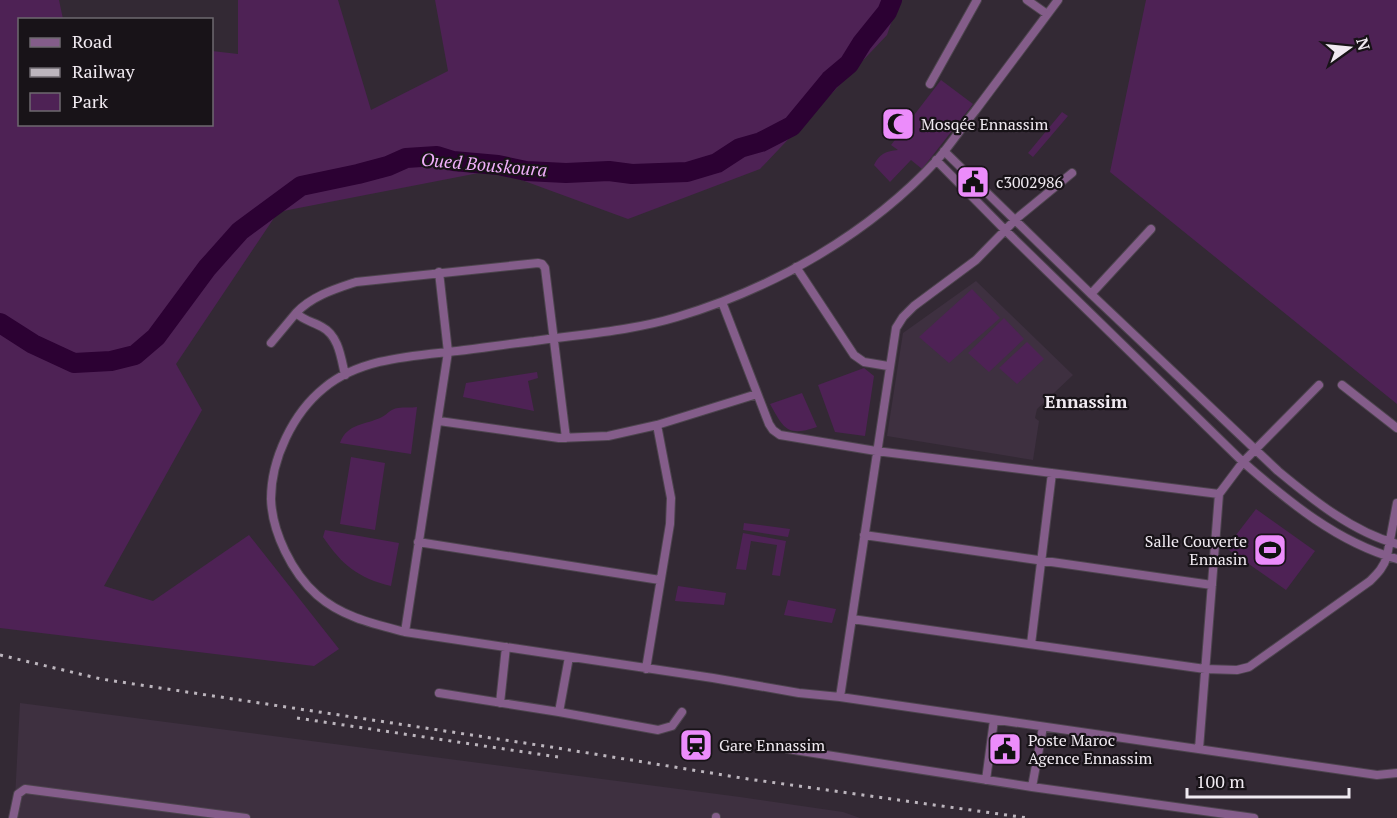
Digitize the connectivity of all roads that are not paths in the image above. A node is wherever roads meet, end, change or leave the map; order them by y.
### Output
1 (976, 0) edge
2 (1027, 0) edge
3 (1058, 0) edge
4 (1047, 15) junction
5 (930, 84) dead end
6 (944, 151) junction
7 (936, 160) junction
8 (1072, 173) dead end
9 (1016, 219) junction
10 (1151, 229) dead end
11 (1006, 231) junction
12 (796, 267) junction
13 (439, 272) junction
14 (1091, 294) junction
15 (722, 302) junction
16 (296, 313) junction
17 (553, 338) junction
18 (270, 343) dead end
19 (448, 352) junction
20 (888, 366) junction
21 (345, 375) junction
22 (1342, 385) dead end
23 (1319, 386) dead end
24 (757, 394) junction
25 (439, 421) junction
26 (657, 425) junction
27 (1397, 428) edge
28 (566, 438) junction
29 (1254, 450) junction
30 (876, 451) junction
31 (1243, 462) junction
32 (1052, 473) junction
33 (1219, 494) junction
34 (1397, 503) edge
35 (864, 535) junction
36 (418, 542) junction
37 (1394, 543) edge
38 (1387, 556) junction
39 (1397, 559) edge
40 (1042, 560) junction
41 (660, 580) junction
42 (1212, 585) junction
43 (852, 619) junction
44 (405, 632) junction
45 (1031, 644) junction
46 (506, 647) junction
47 (569, 657) junction
48 (646, 669) junction
49 (1205, 669) junction
50 (439, 693) dead end
51 (840, 697) junction
52 (500, 703) junction
53 (559, 712) junction
54 (682, 712) dead end
55 (994, 720) junction
56 (1043, 727) junction
57 (788, 749) dead end
58 (1199, 749) junction
59 (1397, 773) edge
60 (986, 780) junction
61 (1032, 787) junction
62 (13, 818) edge
63 (246, 818) edge
64 (1254, 818) edge

1 - 5 street
2 - 4 street
3 - 4 street
4 - 6 street
6 - 7 street
6 - 9 street
7 - 11 street
7 - 12 street
8 - 9 street
9 - 11 street
9 - 14 street
10 - 14 street
11 - 20 street
11 - 31 street
12 - 15 street
12 - 20 street
13 - 16 street
13 - 17 street
13 - 19 street
14 - 29 street
15 - 17 street
15 - 24 street
16 - 18 street
16 - 21 street
17 - 19 street
17 - 28 street
19 - 21 street
19 - 25 street
20 - 30 street
21 - 44 street
22 - 27 street
23 - 29 street
24 - 26 street
24 - 30 street
25 - 28 street
25 - 36 street
26 - 28 street
26 - 41 street
29 - 31 street
29 - 37 street
30 - 32 street
30 - 35 street
31 - 33 street
31 - 38 street
32 - 33 street
32 - 40 street
33 - 42 street
34 - 37 street
35 - 40 street
35 - 43 street
36 - 41 street
36 - 44 street
37 - 38 street
38 - 39 street
38 - 49 street
40 - 42 street
40 - 45 street
41 - 48 street
42 - 49 street
43 - 45 street
43 - 51 street
44 - 46 street
45 - 49 street
46 - 47 street
46 - 52 street
47 - 48 street
47 - 53 street
48 - 51 street
49 - 58 street
50 - 52 street
51 - 55 street
52 - 53 street
53 - 54 street
55 - 56 street
55 - 60 street
56 - 58 street
56 - 61 street
57 - 60 street
58 - 59 street
60 - 61 street
61 - 64 street
62 - 63 street

